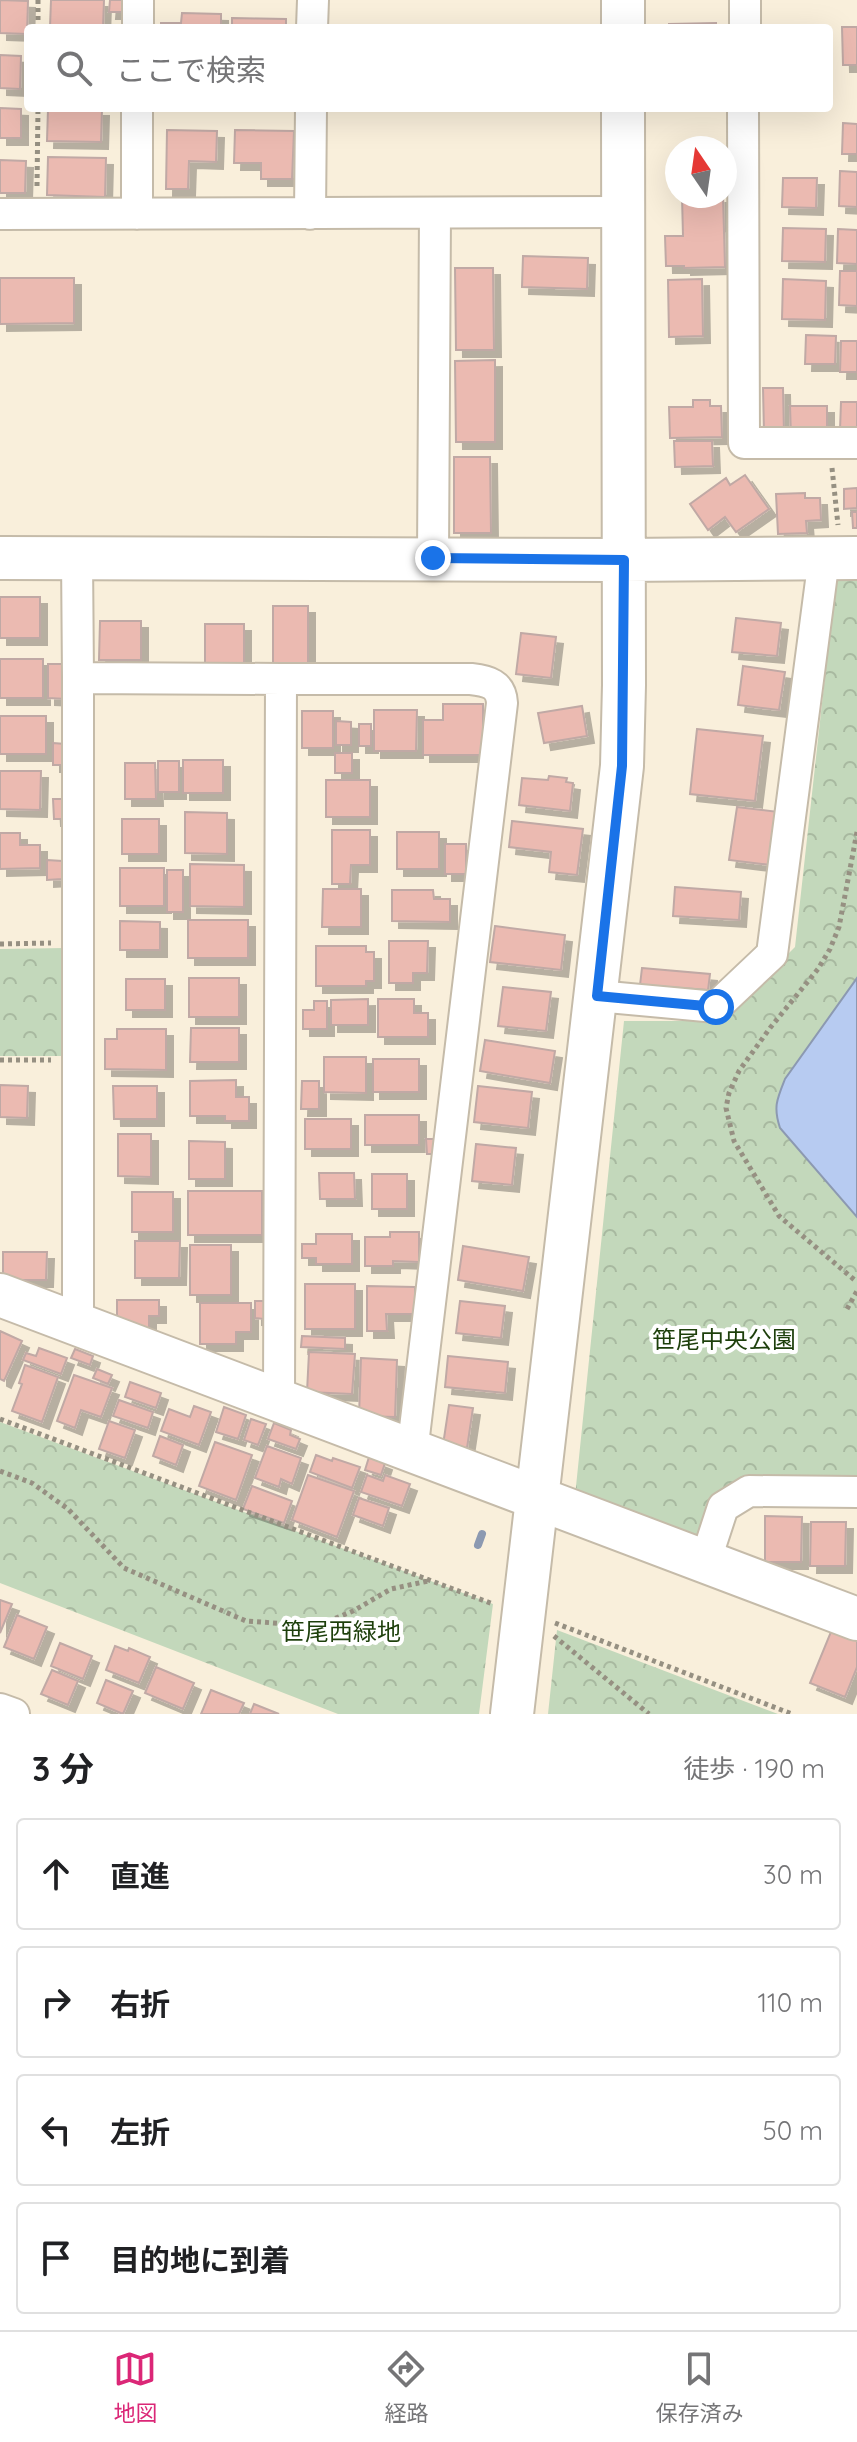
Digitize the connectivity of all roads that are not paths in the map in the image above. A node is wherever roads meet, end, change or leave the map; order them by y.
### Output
1 (138, 0) edge
2 (313, 0) edge
3 (623, 0) edge
4 (745, 0) edge
5 (138, 24) edge
6 (312, 24) edge
7 (623, 24) edge
8 (745, 24) edge
9 (137, 112) edge
10 (311, 112) edge
11 (623, 112) edge
12 (743, 112) edge
13 (623, 212) junction
14 (435, 213) junction
15 (0, 214) edge
16 (137, 214) junction
17 (310, 214) junction
18 (843, 443) edge
19 (77, 557) junction
20 (0, 558) edge
21 (433, 558) junction
22 (841, 558) edge
23 (624, 560) junction
24 (78, 678) junction
25 (281, 679) junction
26 (597, 996) junction
27 (0, 1295) edge
28 (78, 1323) junction
29 (279, 1401) junction
30 (412, 1453) junction
31 (857, 1492) edge
32 (538, 1500) junction
33 (705, 1562) junction
34 (857, 1619) edge
35 (0, 1709) edge
36 (14, 1714) edge
37 (512, 1714) edge

1 - 5 street
2 - 6 street
3 - 7 street
4 - 8 street
9 - 16 street
10 - 17 street
11 - 13 street
12 - 18 street
13 - 14 street
13 - 23 street
14 - 17 street
14 - 21 street
15 - 16 street
16 - 17 street
19 - 20 street
19 - 21 street
19 - 24 street
21 - 23 street
22 - 23 street
22 - 26 street
23 - 26 street
24 - 25 street
24 - 28 street
25 - 29 street
25 - 30 street
26 - 32 street
27 - 28 street
28 - 29 street
29 - 30 street
30 - 32 street
31 - 33 street
32 - 33 street
32 - 37 street
33 - 34 street
35 - 36 street

